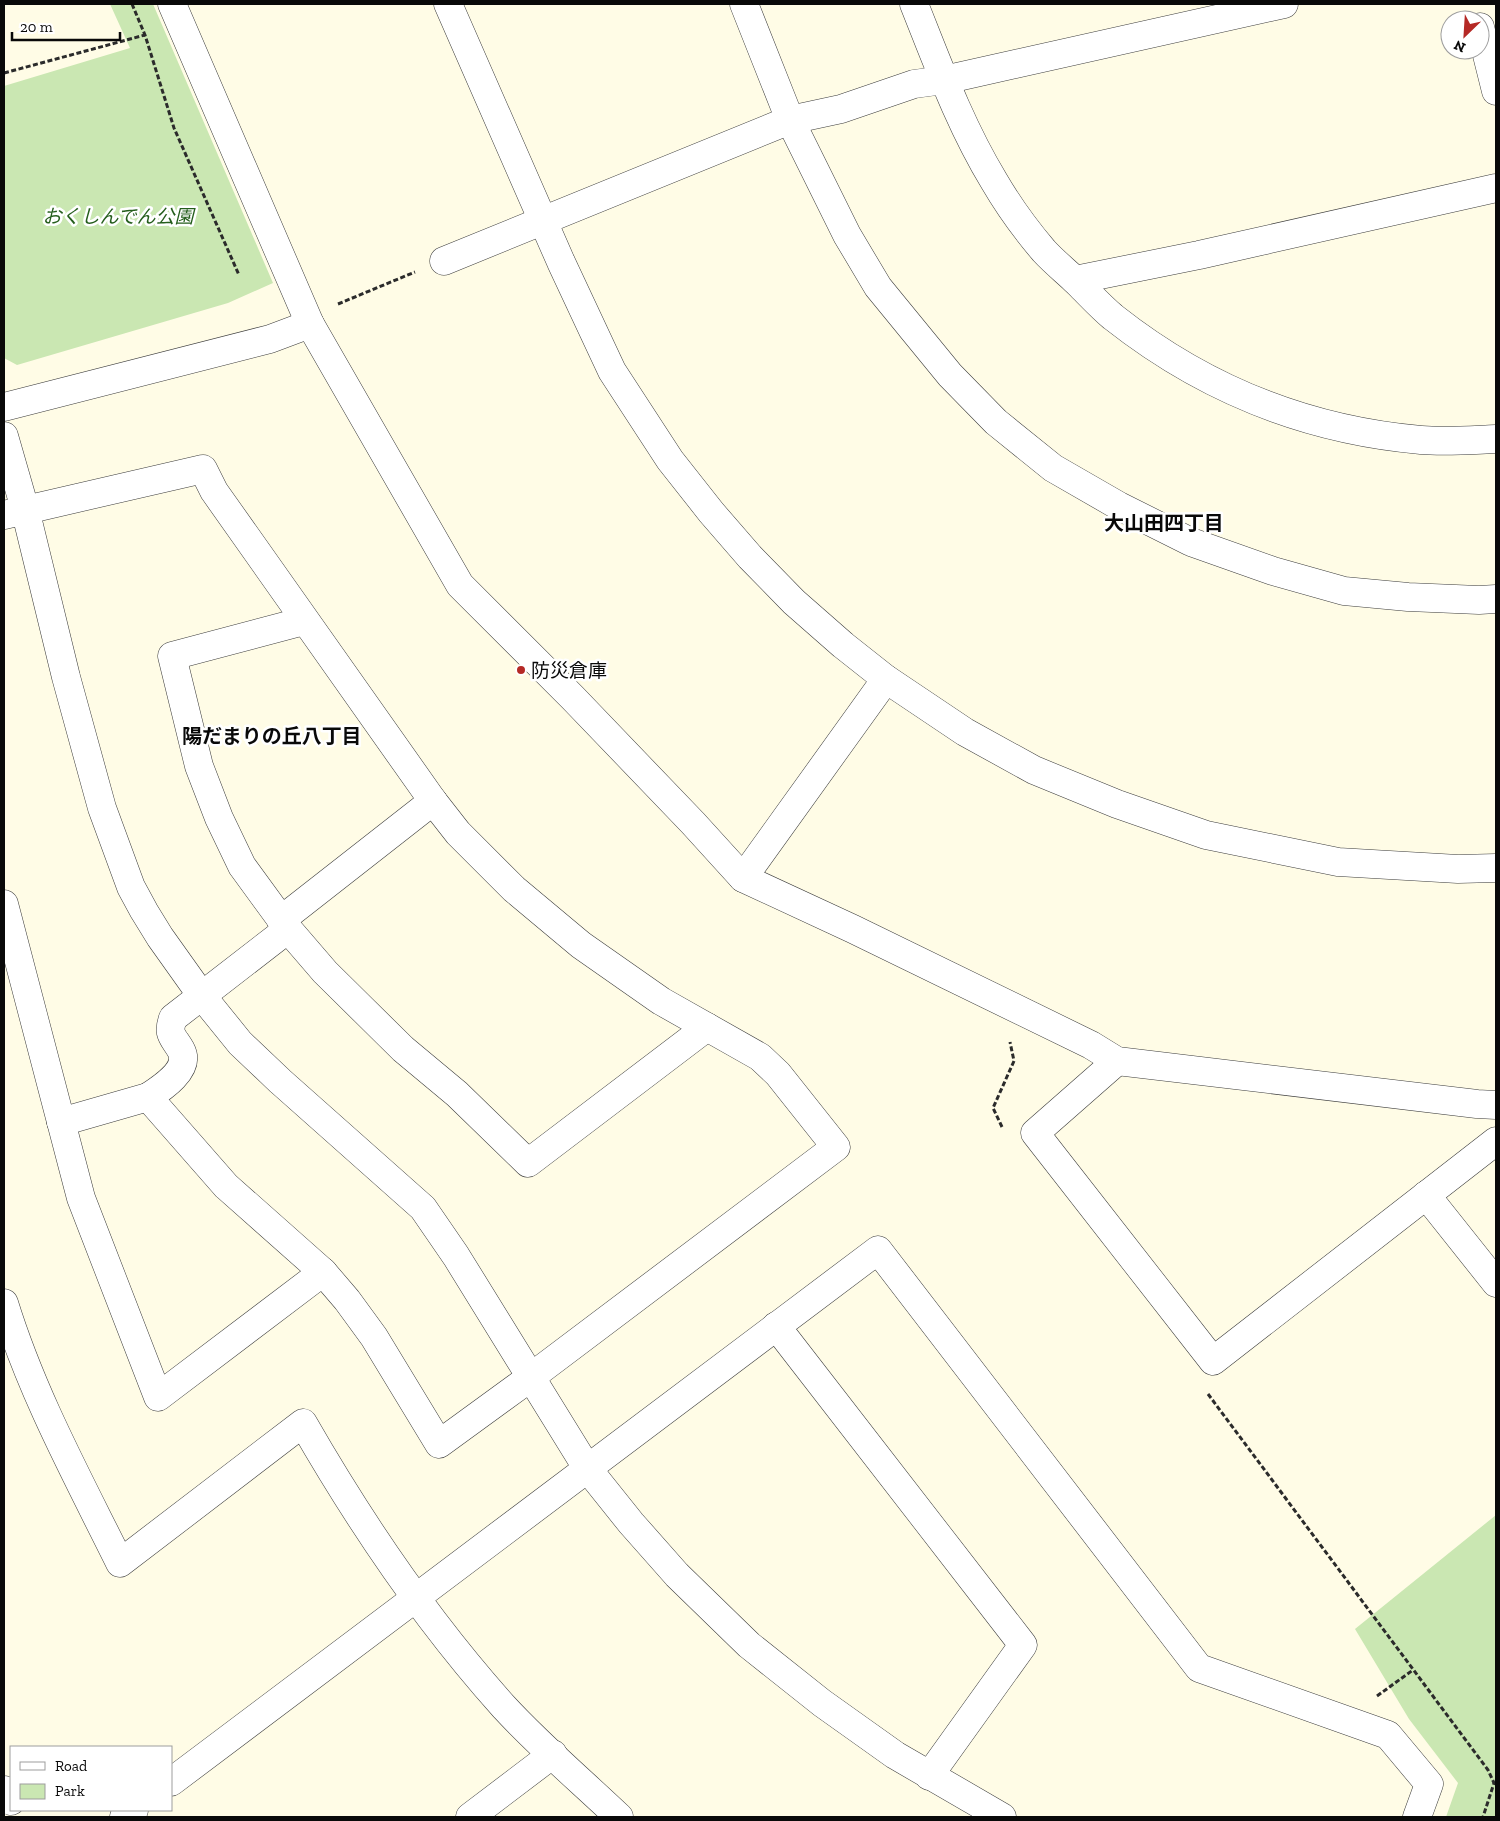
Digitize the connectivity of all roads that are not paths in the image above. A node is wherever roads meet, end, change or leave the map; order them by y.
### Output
1 (172, 4) edge
2 (448, 4) edge
3 (744, 4) edge
4 (914, 4) edge
5 (1284, 4) edge
6 (1488, 60) edge
7 (944, 80) junction
8 (1496, 91) edge
9 (790, 120) junction
10 (1496, 188) edge
11 (542, 220) junction
12 (444, 261) road end
13 (1075, 280) junction
14 (309, 320) junction
15 (4, 407) edge
16 (4, 436) edge
17 (1496, 439) edge
18 (14, 512) edge
19 (1496, 599) edge
20 (304, 621) junction
21 (886, 679) junction
22 (433, 801) junction
23 (1496, 868) edge
24 (742, 878) junction
25 (4, 904) edge
26 (284, 925) junction
27 (202, 996) junction
28 (707, 1027) junction
29 (1117, 1061) junction
30 (148, 1097) junction
31 (1496, 1105) edge
32 (61, 1122) junction
33 (1496, 1141) edge
34 (1426, 1195) junction
35 (323, 1272) junction
36 (1496, 1282) edge
37 (4, 1303) edge
38 (776, 1326) junction
39 (531, 1377) junction
40 (586, 1468) junction
41 (416, 1599) junction
42 (553, 1754) junction
43 (929, 1776) junction
44 (172, 1781) edge
45 (470, 1817) edge
46 (619, 1817) edge
47 (1002, 1817) edge
48 (1417, 1817) edge

1 - 14 street
2 - 11 street
3 - 9 street
4 - 7 street
5 - 7 street
6 - 8 street
7 - 9 street
7 - 13 street
9 - 11 street
9 - 19 street
10 - 13 street
11 - 12 street
11 - 21 street
13 - 17 street
14 - 15 street
14 - 24 street
16 - 18 street
18 - 20 street
18 - 27 street
20 - 22 street
20 - 26 street
21 - 23 street
21 - 24 street
22 - 26 street
22 - 28 street
24 - 29 street
25 - 32 street
26 - 27 street
26 - 28 street
27 - 30 street
27 - 39 street
28 - 39 street
29 - 31 street
29 - 34 street
30 - 32 street
30 - 35 street
32 - 35 street
33 - 34 street
34 - 36 street
35 - 39 street
37 - 41 street
38 - 40 street
38 - 43 street
38 - 48 street
39 - 40 street
40 - 41 street
40 - 43 street
41 - 42 street
41 - 44 street
42 - 45 street
42 - 46 street
43 - 47 street

